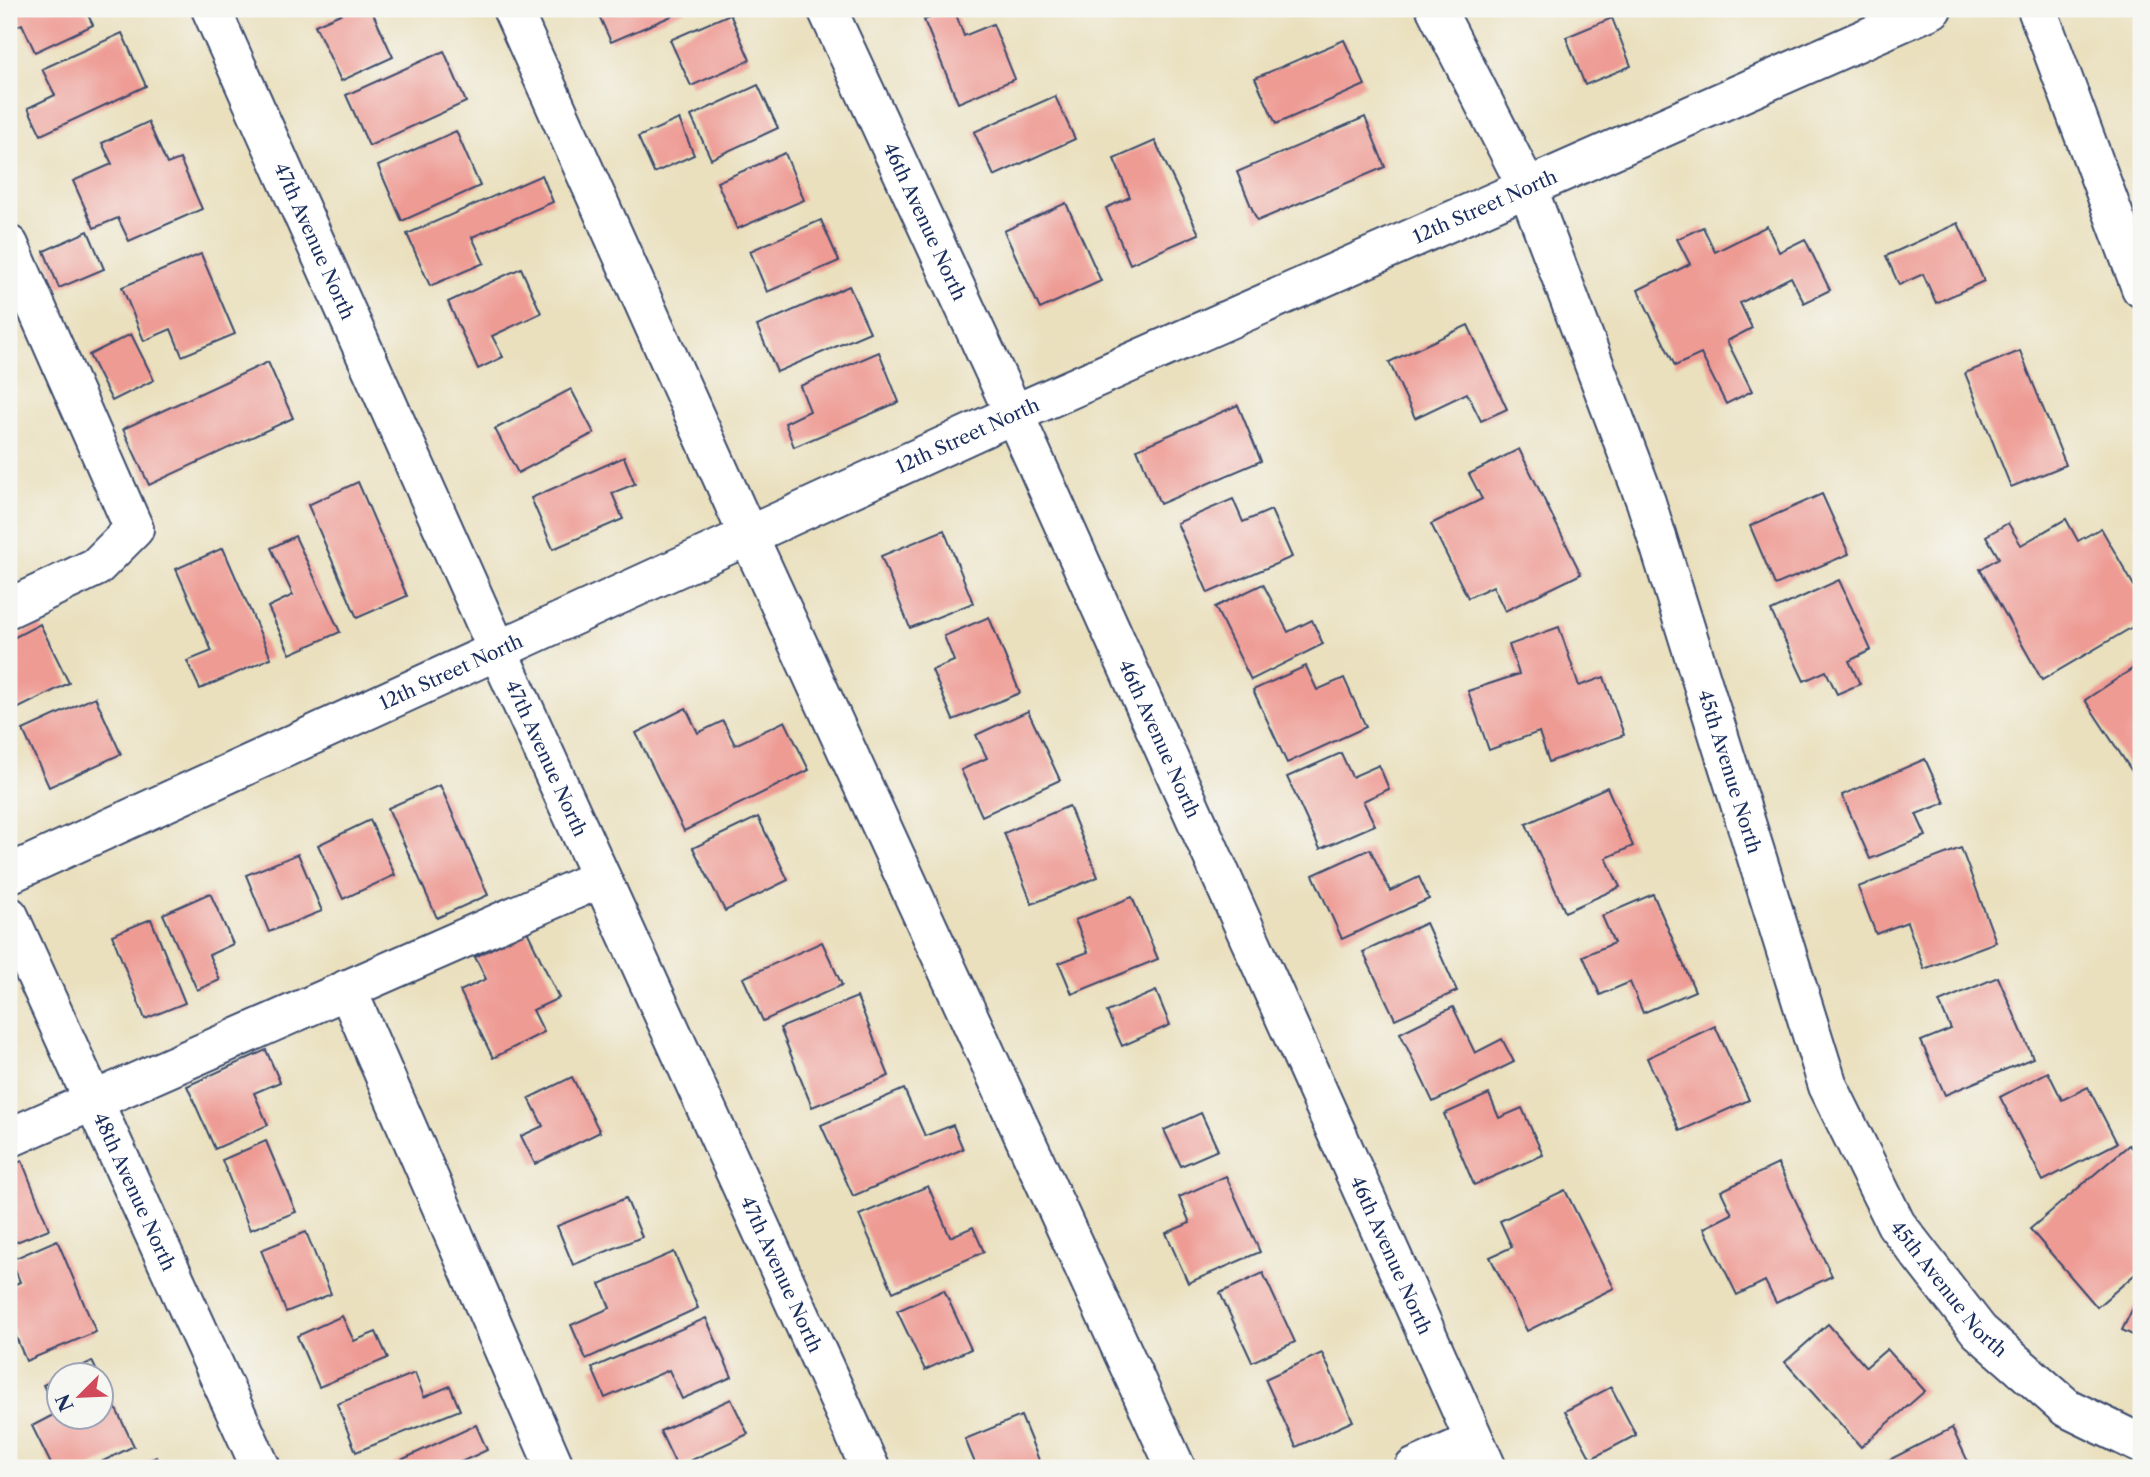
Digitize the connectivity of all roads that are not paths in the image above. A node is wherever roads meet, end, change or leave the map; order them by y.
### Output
1 (211, 9) edge
2 (512, 9) edge
3 (827, 9) edge
4 (1436, 9) edge
5 (1932, 9) edge
6 (2037, 9) edge
7 (1528, 189) junction
8 (9, 245) edge
9 (2141, 288) edge
10 (1014, 414) junction
11 (748, 535) junction
12 (9, 608) edge
13 (497, 649) junction
14 (9, 874) edge
15 (601, 878) junction
16 (9, 916) edge
17 (346, 989) junction
18 (93, 1099) junction
19 (9, 1138) edge
20 (2141, 1444) edge
21 (1481, 1455) edge
22 (261, 1468) edge
23 (555, 1468) edge
24 (870, 1468) edge
25 (1176, 1468) edge
26 (1414, 1468) edge

1 - 13 street, 47th Avenue North
2 - 11 street
3 - 10 street, 46th Avenue North
4 - 7 street, 45th Avenue North
5 - 7 street, 12th Street North
6 - 9 street
7 - 10 street, 12th Street North
7 - 20 street, 45th Avenue North
8 - 12 street
10 - 11 street, 12th Street North
10 - 21 street, 46th Avenue North
11 - 13 street, 12th Street North
11 - 25 street
13 - 14 street, 12th Street North
13 - 15 street, 47th Avenue North
15 - 17 street
15 - 24 street, 47th Avenue North
16 - 18 street, 48th Avenue North
17 - 18 street
17 - 23 street
18 - 19 street
18 - 22 street, 48th Avenue North
21 - 26 street

